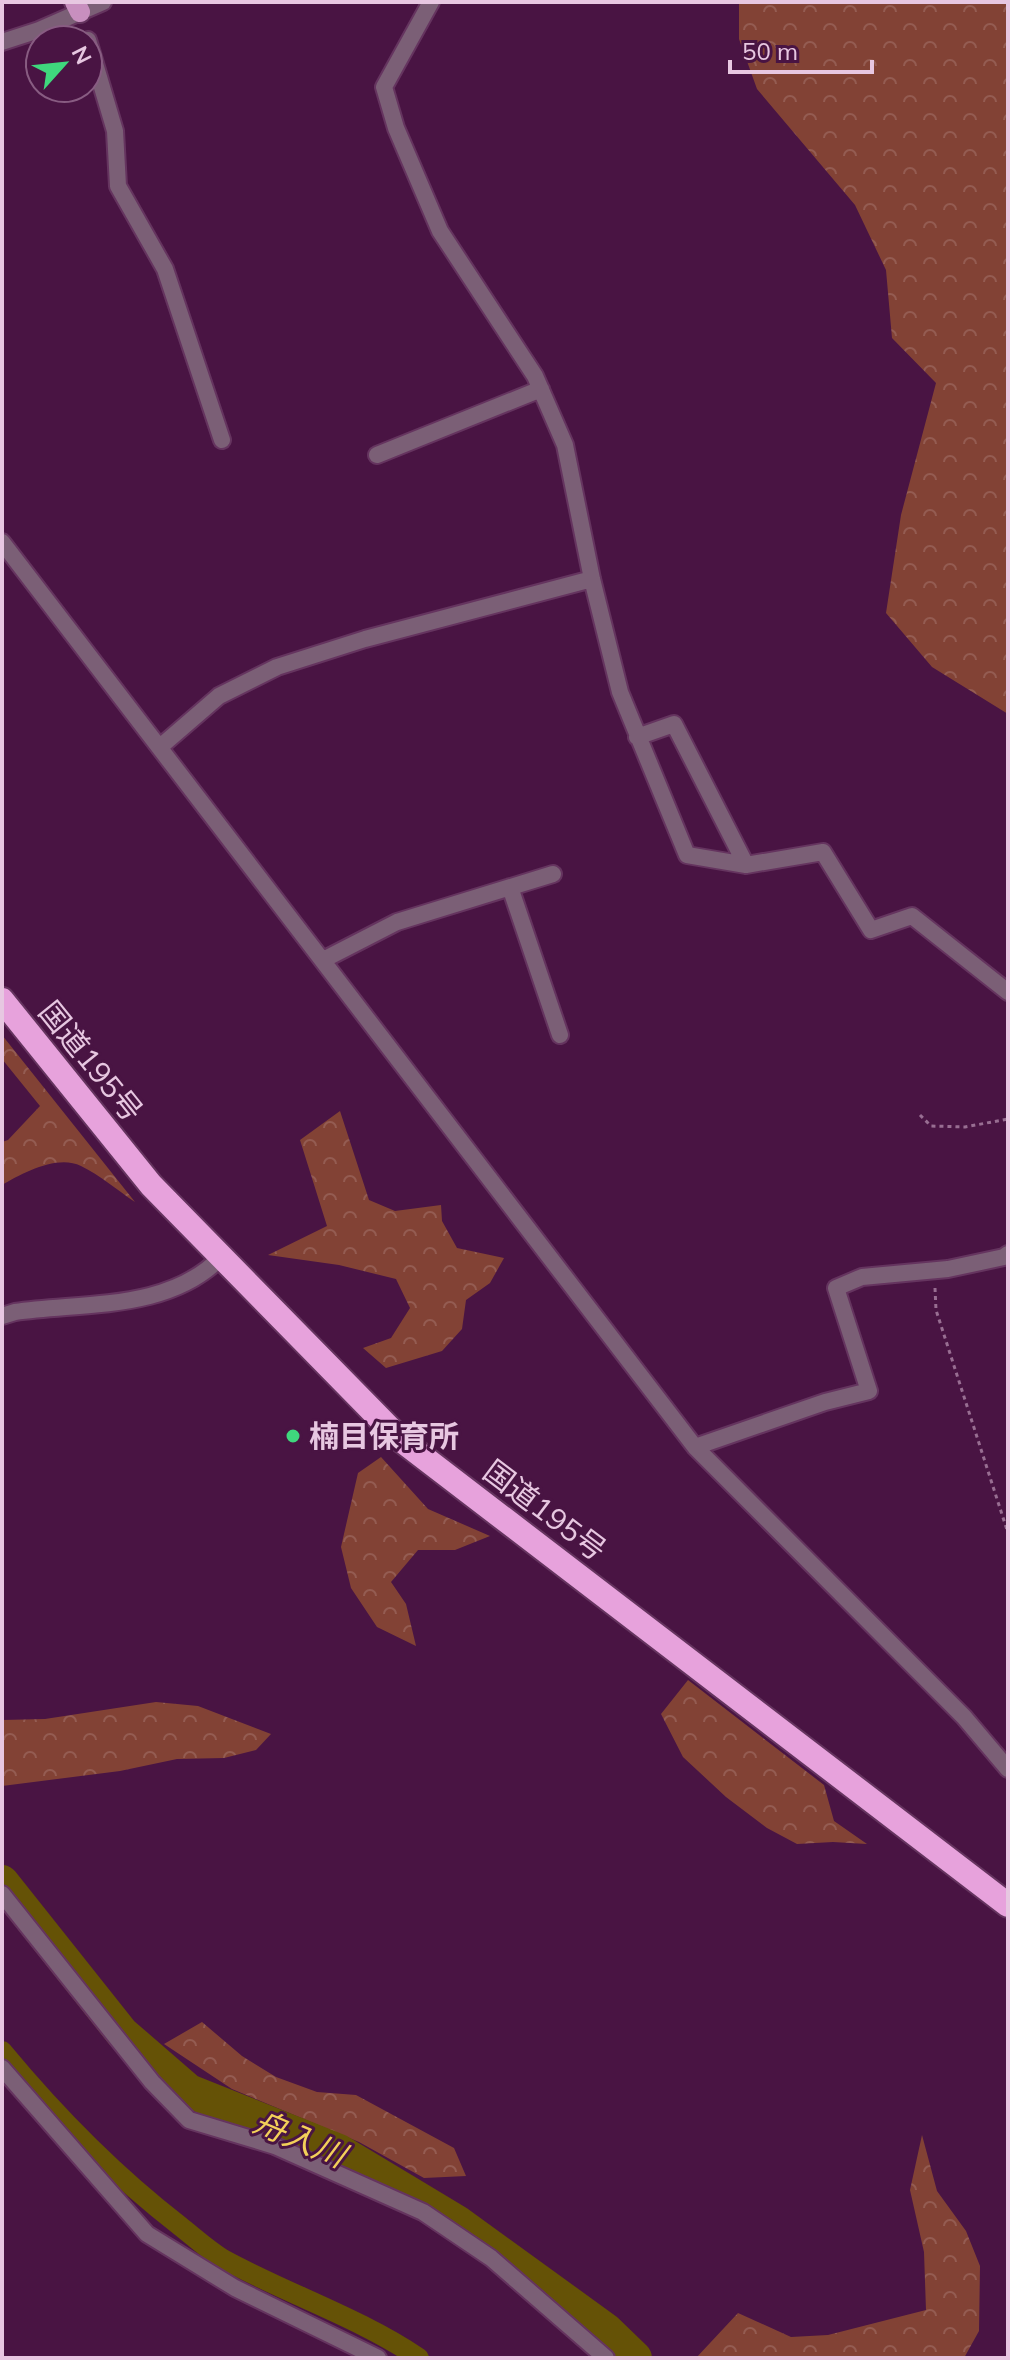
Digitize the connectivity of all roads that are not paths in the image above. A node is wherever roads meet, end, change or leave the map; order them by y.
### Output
1 (103, 2) edge
2 (431, 2) edge
3 (78, 7) edge
4 (2, 42) edge
5 (104, 94) edge
6 (541, 389) junction
7 (222, 440) dead end
8 (377, 455) dead end
9 (2, 542) edge
10 (592, 579) junction
11 (637, 737) junction
12 (160, 747) junction
13 (746, 865) junction
14 (553, 874) dead end
15 (510, 887) junction
16 (323, 960) junction
17 (1008, 992) edge
18 (2, 1000) edge
19 (560, 1035) dead end
20 (1008, 1254) edge
21 (221, 1257) junction
22 (2, 1316) edge
23 (695, 1447) junction
24 (1008, 1769) edge
25 (2, 1894) edge
26 (1008, 1905) edge
27 (2, 2068) edge
28 (352, 2353) edge
29 (378, 2358) edge
30 (606, 2358) edge

1 - 3 street
2 - 6 street
3 - 4 street
5 - 7 street
6 - 8 street
6 - 10 street
9 - 12 street
10 - 11 street
10 - 12 street
11 - 13 street
11 - 13 street
12 - 16 street
13 - 17 street
14 - 15 street
15 - 16 street
15 - 19 street
16 - 23 street
18 - 21 highway, 国道195号
20 - 23 street
21 - 22 street
21 - 26 highway, 国道195号
23 - 24 street
25 - 30 street
27 - 28 street
28 - 29 street

